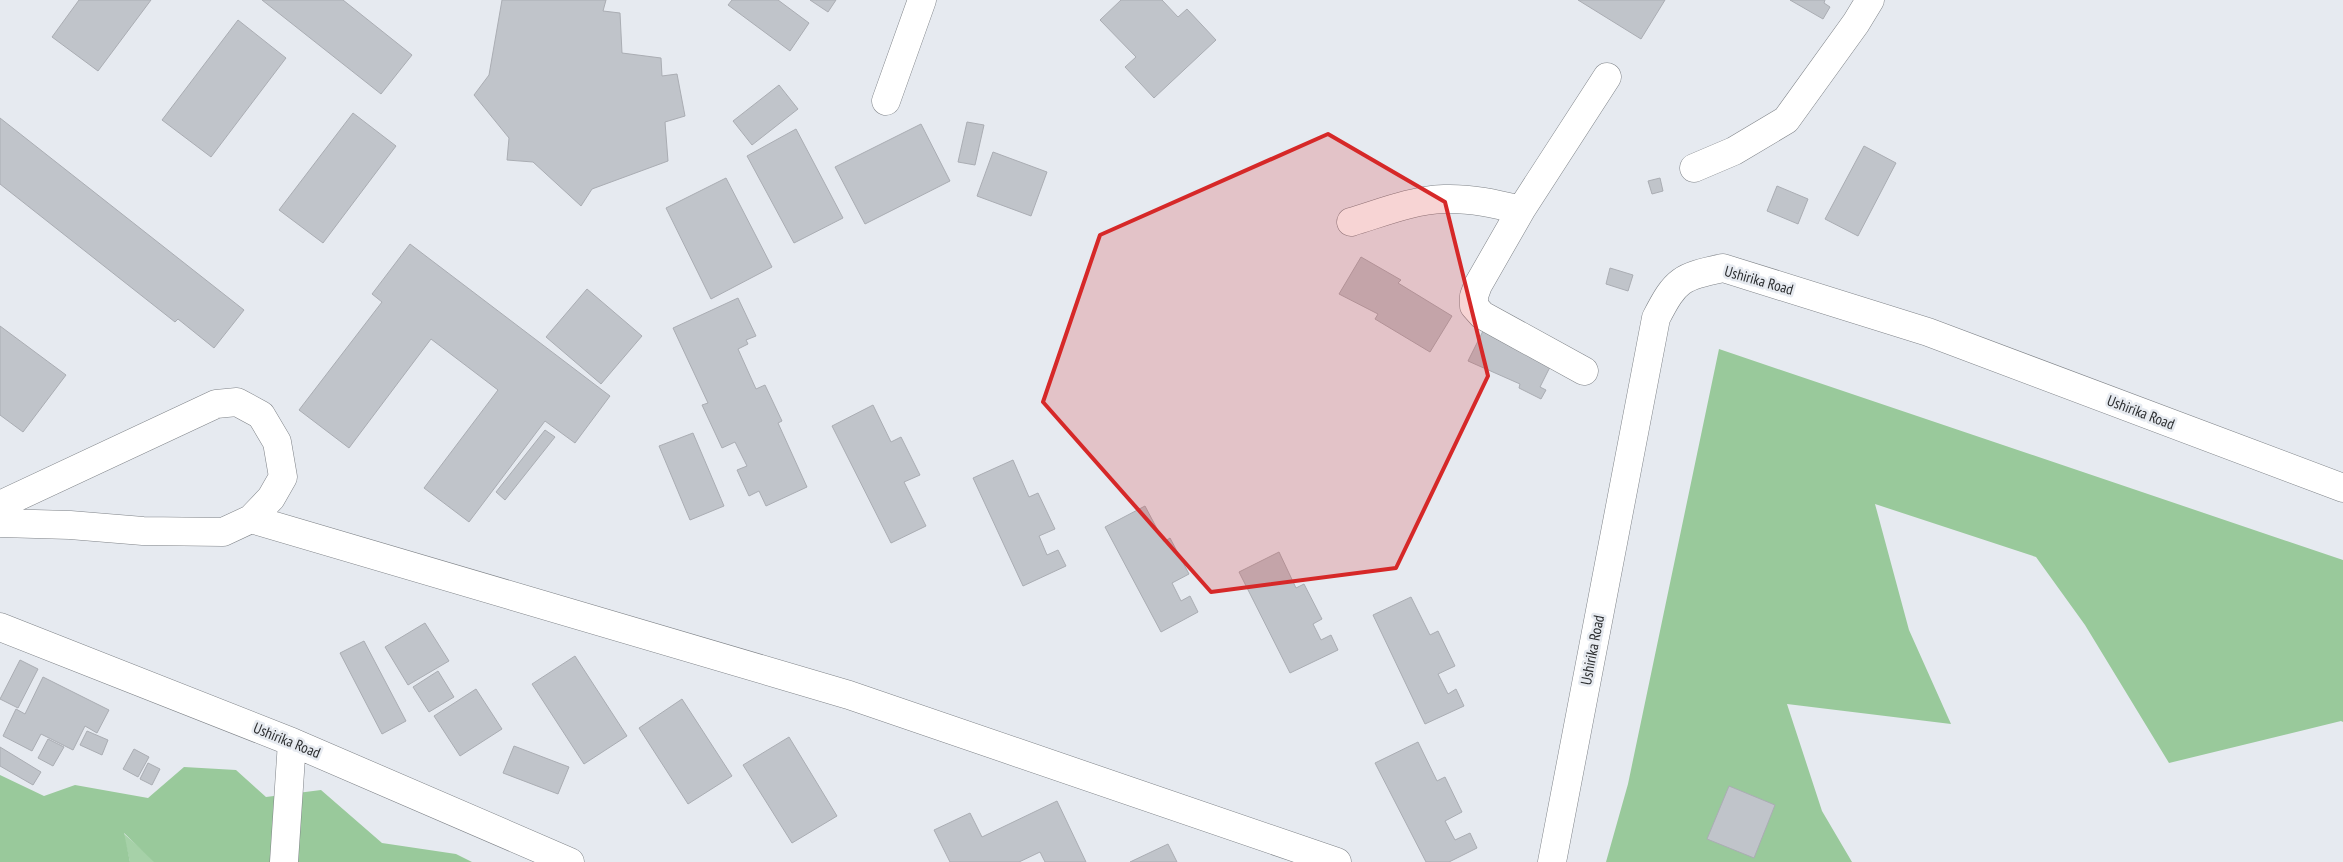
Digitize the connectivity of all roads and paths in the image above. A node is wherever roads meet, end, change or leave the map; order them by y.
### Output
1 (922, 0) edge
2 (1870, 0) edge
3 (1607, 77) dead end
4 (886, 101) dead end
5 (1694, 168) dead end
6 (1521, 210) junction
7 (1350, 222) dead end
8 (1584, 371) dead end
9 (2343, 488) edge
10 (0, 505) edge
11 (251, 519) junction
12 (0, 522) edge
13 (4, 636) edge
14 (292, 742) junction
15 (284, 862) edge
16 (570, 862) edge
17 (1337, 862) edge
18 (1552, 862) edge

1 - 4 street
2 - 5 street
3 - 6 street
6 - 7 street
6 - 8 street
9 - 18 street, Ushirika Road
10 - 11 street
11 - 12 street
11 - 17 street
13 - 14 street, Ushirika Road
14 - 15 street
14 - 16 street, Ushirika Road

